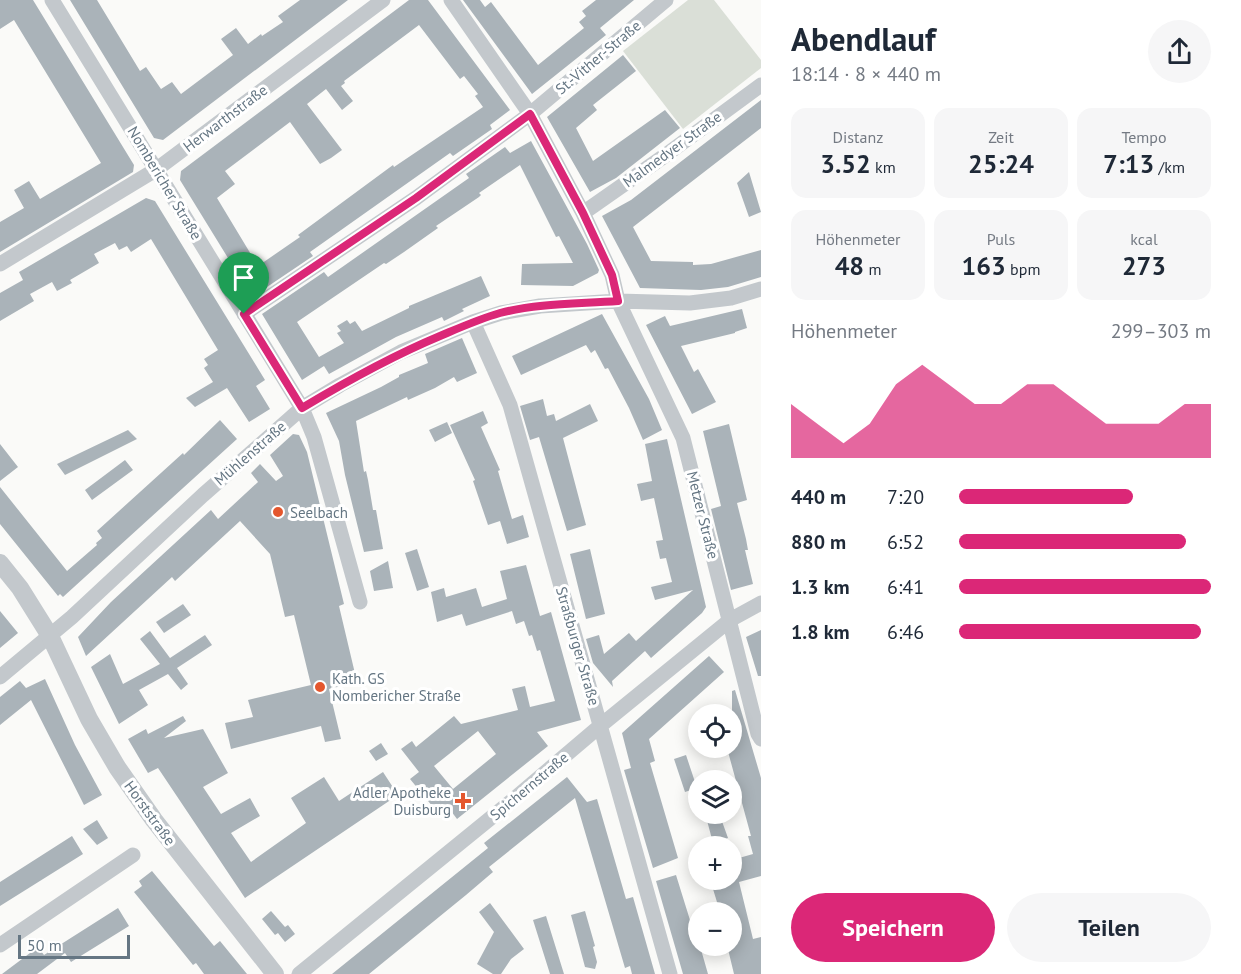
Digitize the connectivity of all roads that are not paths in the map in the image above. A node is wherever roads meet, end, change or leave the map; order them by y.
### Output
1 (52, 0) edge
2 (383, 0) edge
3 (451, 0) edge
4 (666, 0) edge
5 (761, 85) edge
6 (530, 114) junction
7 (157, 169) junction
8 (583, 213) junction
9 (0, 264) edge
10 (761, 289) edge
11 (618, 301) junction
12 (244, 314) junction
13 (473, 322) junction
14 (302, 408) junction
15 (0, 563) edge
16 (360, 602) dead end
17 (761, 603) edge
18 (730, 620) junction
19 (50, 636) junction
20 (0, 678) edge
21 (600, 726) junction
22 (761, 739) edge
23 (133, 855) dead end
24 (0, 945) edge
25 (275, 974) edge
26 (299, 974) edge
27 (670, 974) edge

1 - 7 street, Nombericher Straße
2 - 7 street, Herwarthstraße
3 - 6 street, Metzer Straße
4 - 6 street, St.-Vither-Straße
5 - 8 street, Malmedyer Straße
6 - 8 street, Metzer Straße
6 - 12 street, St.-Vither-Straße
7 - 9 street, Herwarthstraße
7 - 12 street, Nombericher Straße
8 - 11 street, Metzer Straße
10 - 11 street, Mühlenstraße
11 - 13 street, Mühlenstraße
11 - 18 street, Metzer Straße
12 - 14 street, Nombericher Straße
13 - 14 street, Mühlenstraße
13 - 21 street, Straßburger Straße
14 - 16 street, Nombericher Straße
14 - 19 street, Mühlenstraße
15 - 19 street, Horststraße
17 - 18 street, Spichernstraße
18 - 21 street, Spichernstraße
18 - 22 street, Metzer Straße
19 - 20 street, Mühlenstraße
19 - 25 street, Horststraße
21 - 26 street, Spichernstraße
21 - 27 street, Straßburger Straße
23 - 24 street

